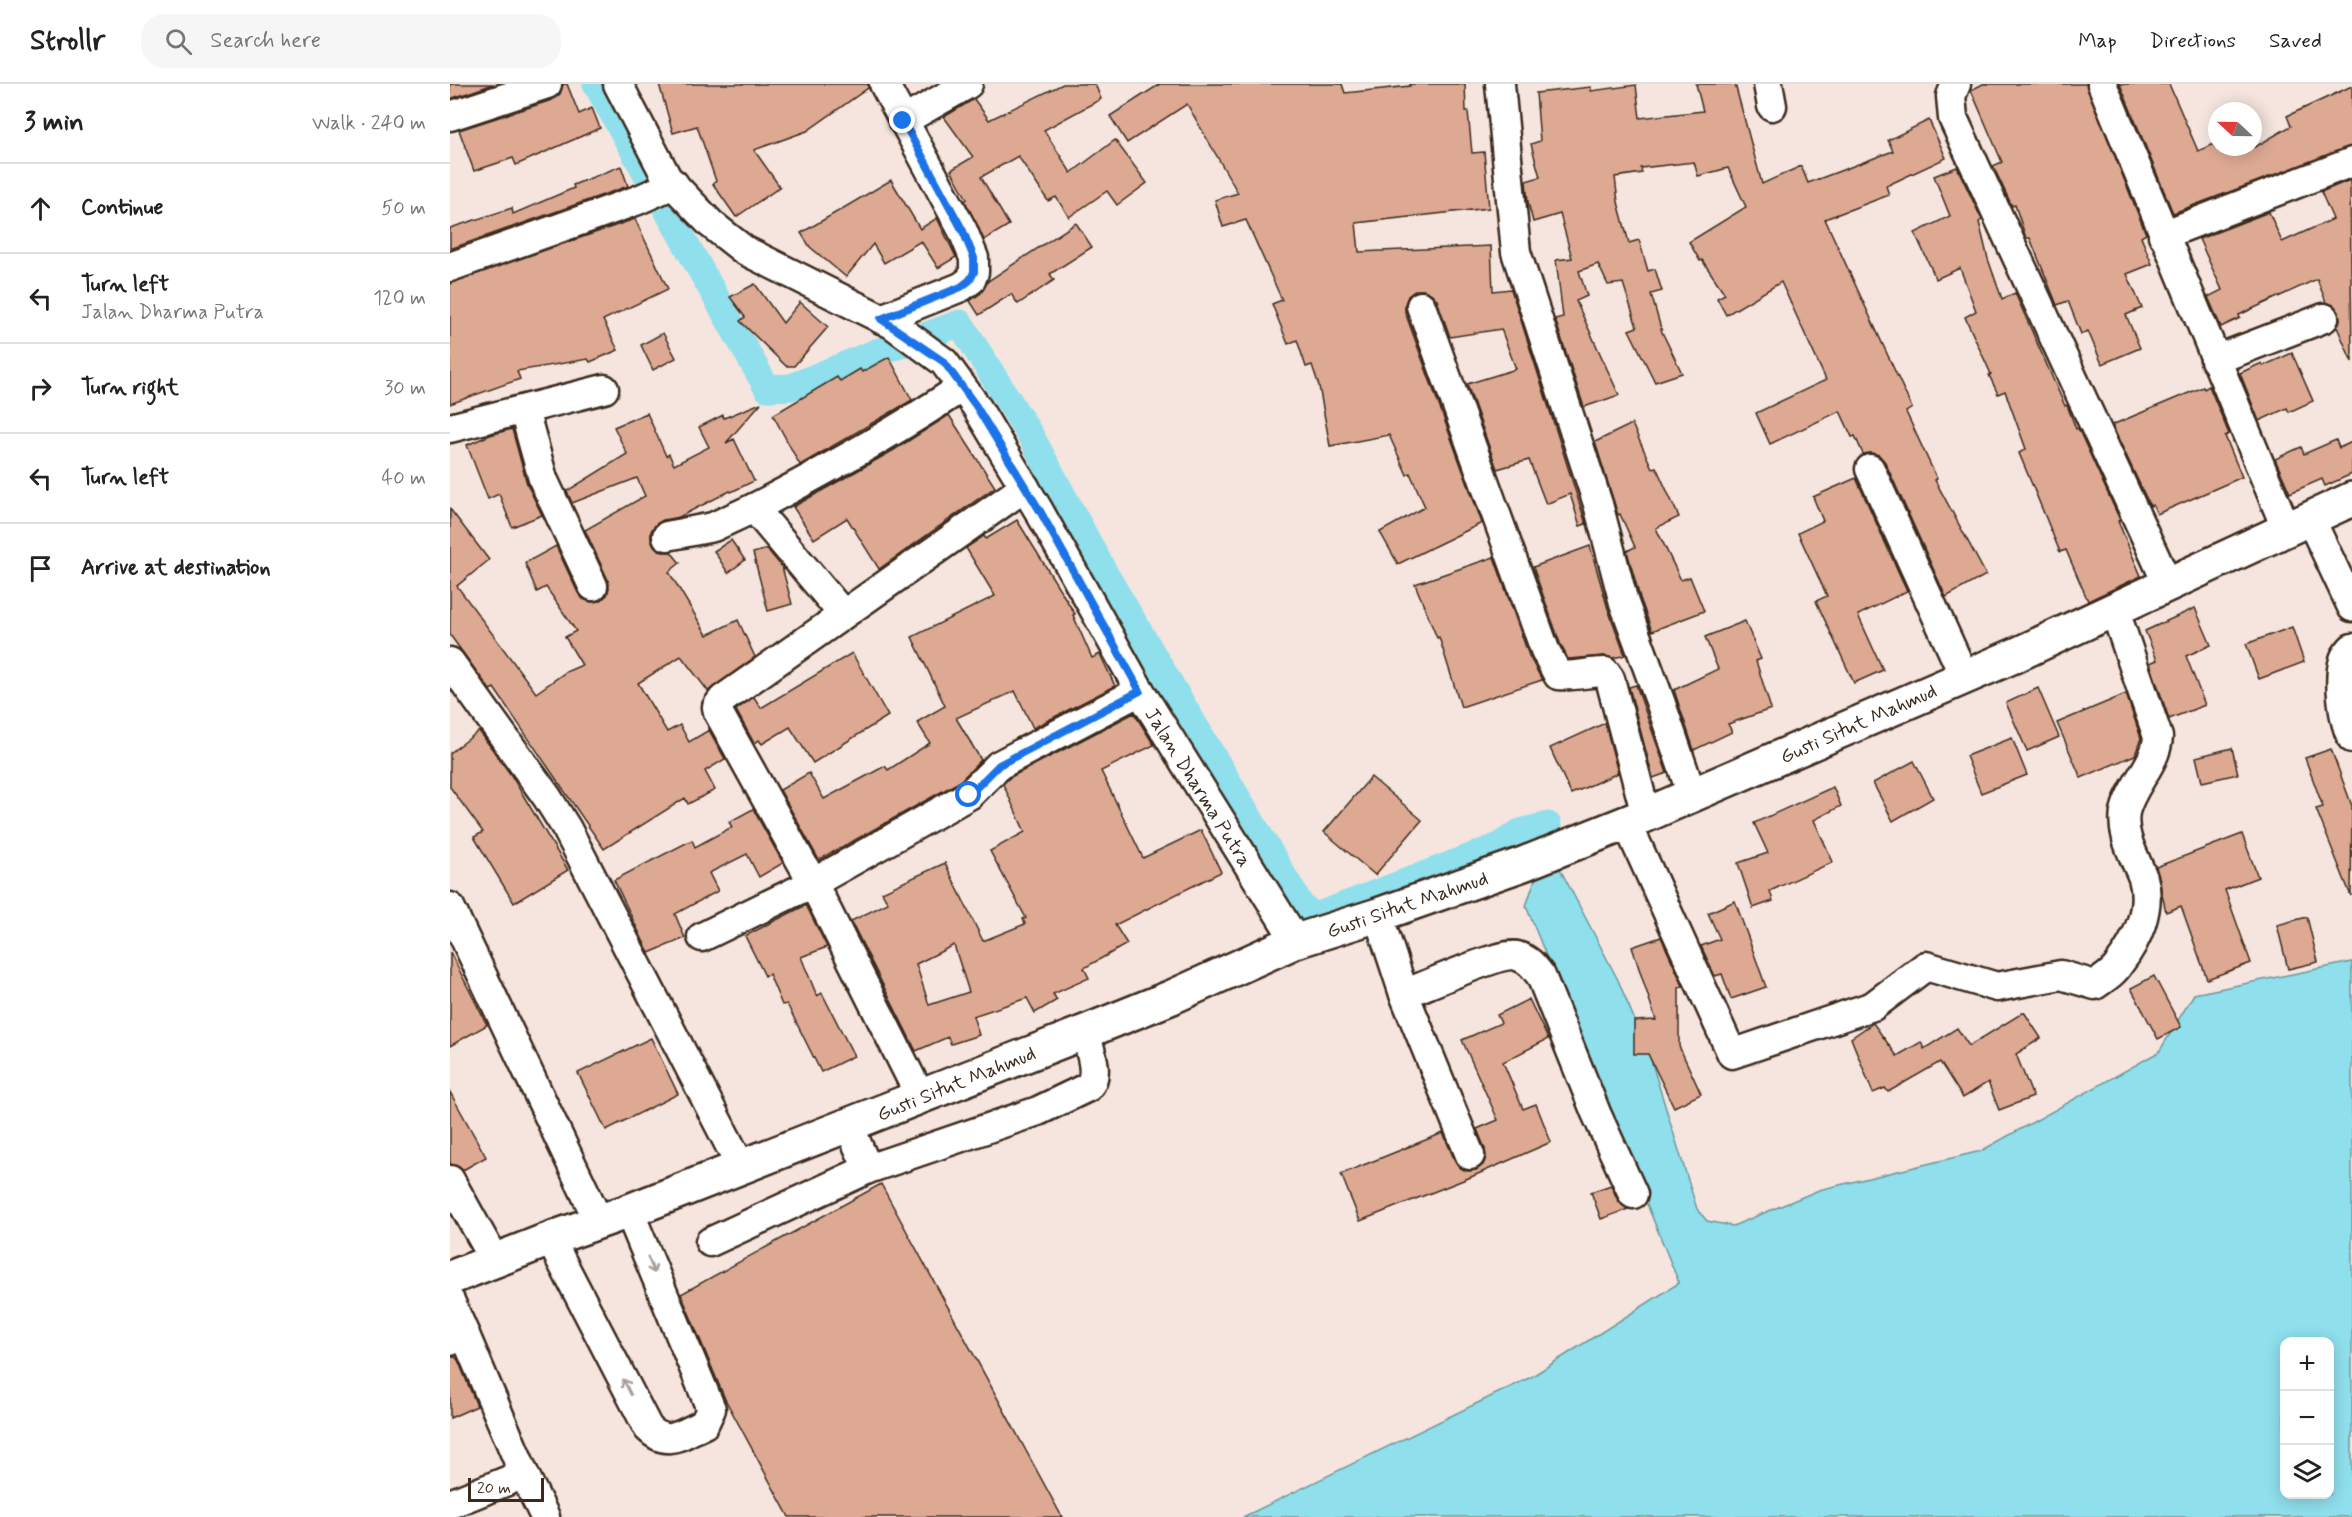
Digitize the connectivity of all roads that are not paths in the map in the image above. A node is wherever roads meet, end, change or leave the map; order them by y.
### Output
1 (547, 84) edge
2 (618, 84) edge
3 (884, 84) edge
4 (968, 84) edge
5 (1500, 84) edge
6 (1956, 84) edge
7 (2102, 84) edge
8 (450, 116) edge
9 (903, 121) junction
10 (2352, 162) edge
11 (669, 187) junction
12 (2163, 235) junction
13 (450, 267) edge
14 (1421, 306) dead end
15 (2324, 318) dead end
16 (886, 322) junction
17 (2215, 360) junction
18 (962, 387) junction
19 (604, 389) dead end
20 (524, 410) junction
21 (450, 428) edge
22 (1870, 469) dead end
23 (1025, 487) junction
24 (2352, 499) edge
25 (754, 508) junction
26 (2298, 523) junction
27 (668, 536) dead end
28 (2168, 585) junction
29 (593, 586) dead end
30 (2352, 607) edge
31 (2114, 608) junction
32 (843, 614) junction
33 (2352, 648) edge
34 (450, 662) edge
35 (1964, 676) junction
36 (1140, 691) junction
37 (2352, 738) edge
38 (1692, 795) junction
39 (1623, 824) junction
40 (813, 883) junction
41 (450, 907) edge
42 (1378, 915) junction
43 (702, 937) dead end
44 (1296, 941) junction
45 (1404, 994) junction
46 (1085, 1032) junction
47 (921, 1098) junction
48 (849, 1126) junction
49 (1470, 1155) dead end
50 (741, 1167) junction
51 (868, 1169) junction
52 (450, 1180) edge
53 (1633, 1194) dead end
54 (614, 1217) junction
55 (550, 1239) junction
56 (710, 1242) dead end
57 (495, 1261) junction
58 (450, 1278) edge
59 (450, 1301) edge
60 (457, 1338) edge
61 (524, 1474) junction
62 (450, 1504) edge
63 (545, 1517) edge

1 - 8 street
2 - 11 street, Jalan Dharma Putra
3 - 9 street
4 - 9 street
5 - 38 street
6 - 28 street
7 - 12 street
9 - 16 street
10 - 12 street
11 - 13 street
11 - 16 street, Jalan Dharma Putra
12 - 17 street
14 - 39 street
15 - 17 street
16 - 18 street, Jalan Dharma Putra
17 - 26 street
18 - 23 street, Jalan Dharma Putra
18 - 25 street
19 - 20 street
20 - 21 street
20 - 29 street
22 - 35 street
23 - 32 street
23 - 36 street, Jalan Dharma Putra
24 - 26 highway, Gusti Situt Mahmud
25 - 27 street
25 - 32 street
26 - 28 highway, Gusti Situt Mahmud
26 - 30 street
28 - 31 highway, Gusti Situt Mahmud
31 - 35 highway, Gusti Situt Mahmud
31 - 39 street
32 - 40 street
33 - 37 street
34 - 50 street
35 - 38 highway, Gusti Situt Mahmud
36 - 40 street
36 - 44 street, Jalan Dharma Putra
38 - 39 highway, Gusti Situt Mahmud
39 - 42 highway, Gusti Situt Mahmud
40 - 43 street
40 - 47 street
41 - 54 street
42 - 44 highway, Gusti Situt Mahmud
42 - 45 street
44 - 46 highway, Gusti Situt Mahmud
45 - 49 street
45 - 53 street
46 - 47 highway, Gusti Situt Mahmud
46 - 51 street
47 - 48 highway, Gusti Situt Mahmud
48 - 50 highway, Gusti Situt Mahmud
48 - 51 street
50 - 54 highway, Gusti Situt Mahmud
51 - 56 street
52 - 57 street
54 - 55 highway, Gusti Situt Mahmud
54 -> 55 street
55 - 57 highway, Gusti Situt Mahmud
57 - 58 highway, Gusti Situt Mahmud
59 - 60 street
60 - 61 street
61 - 62 street
61 - 63 street

